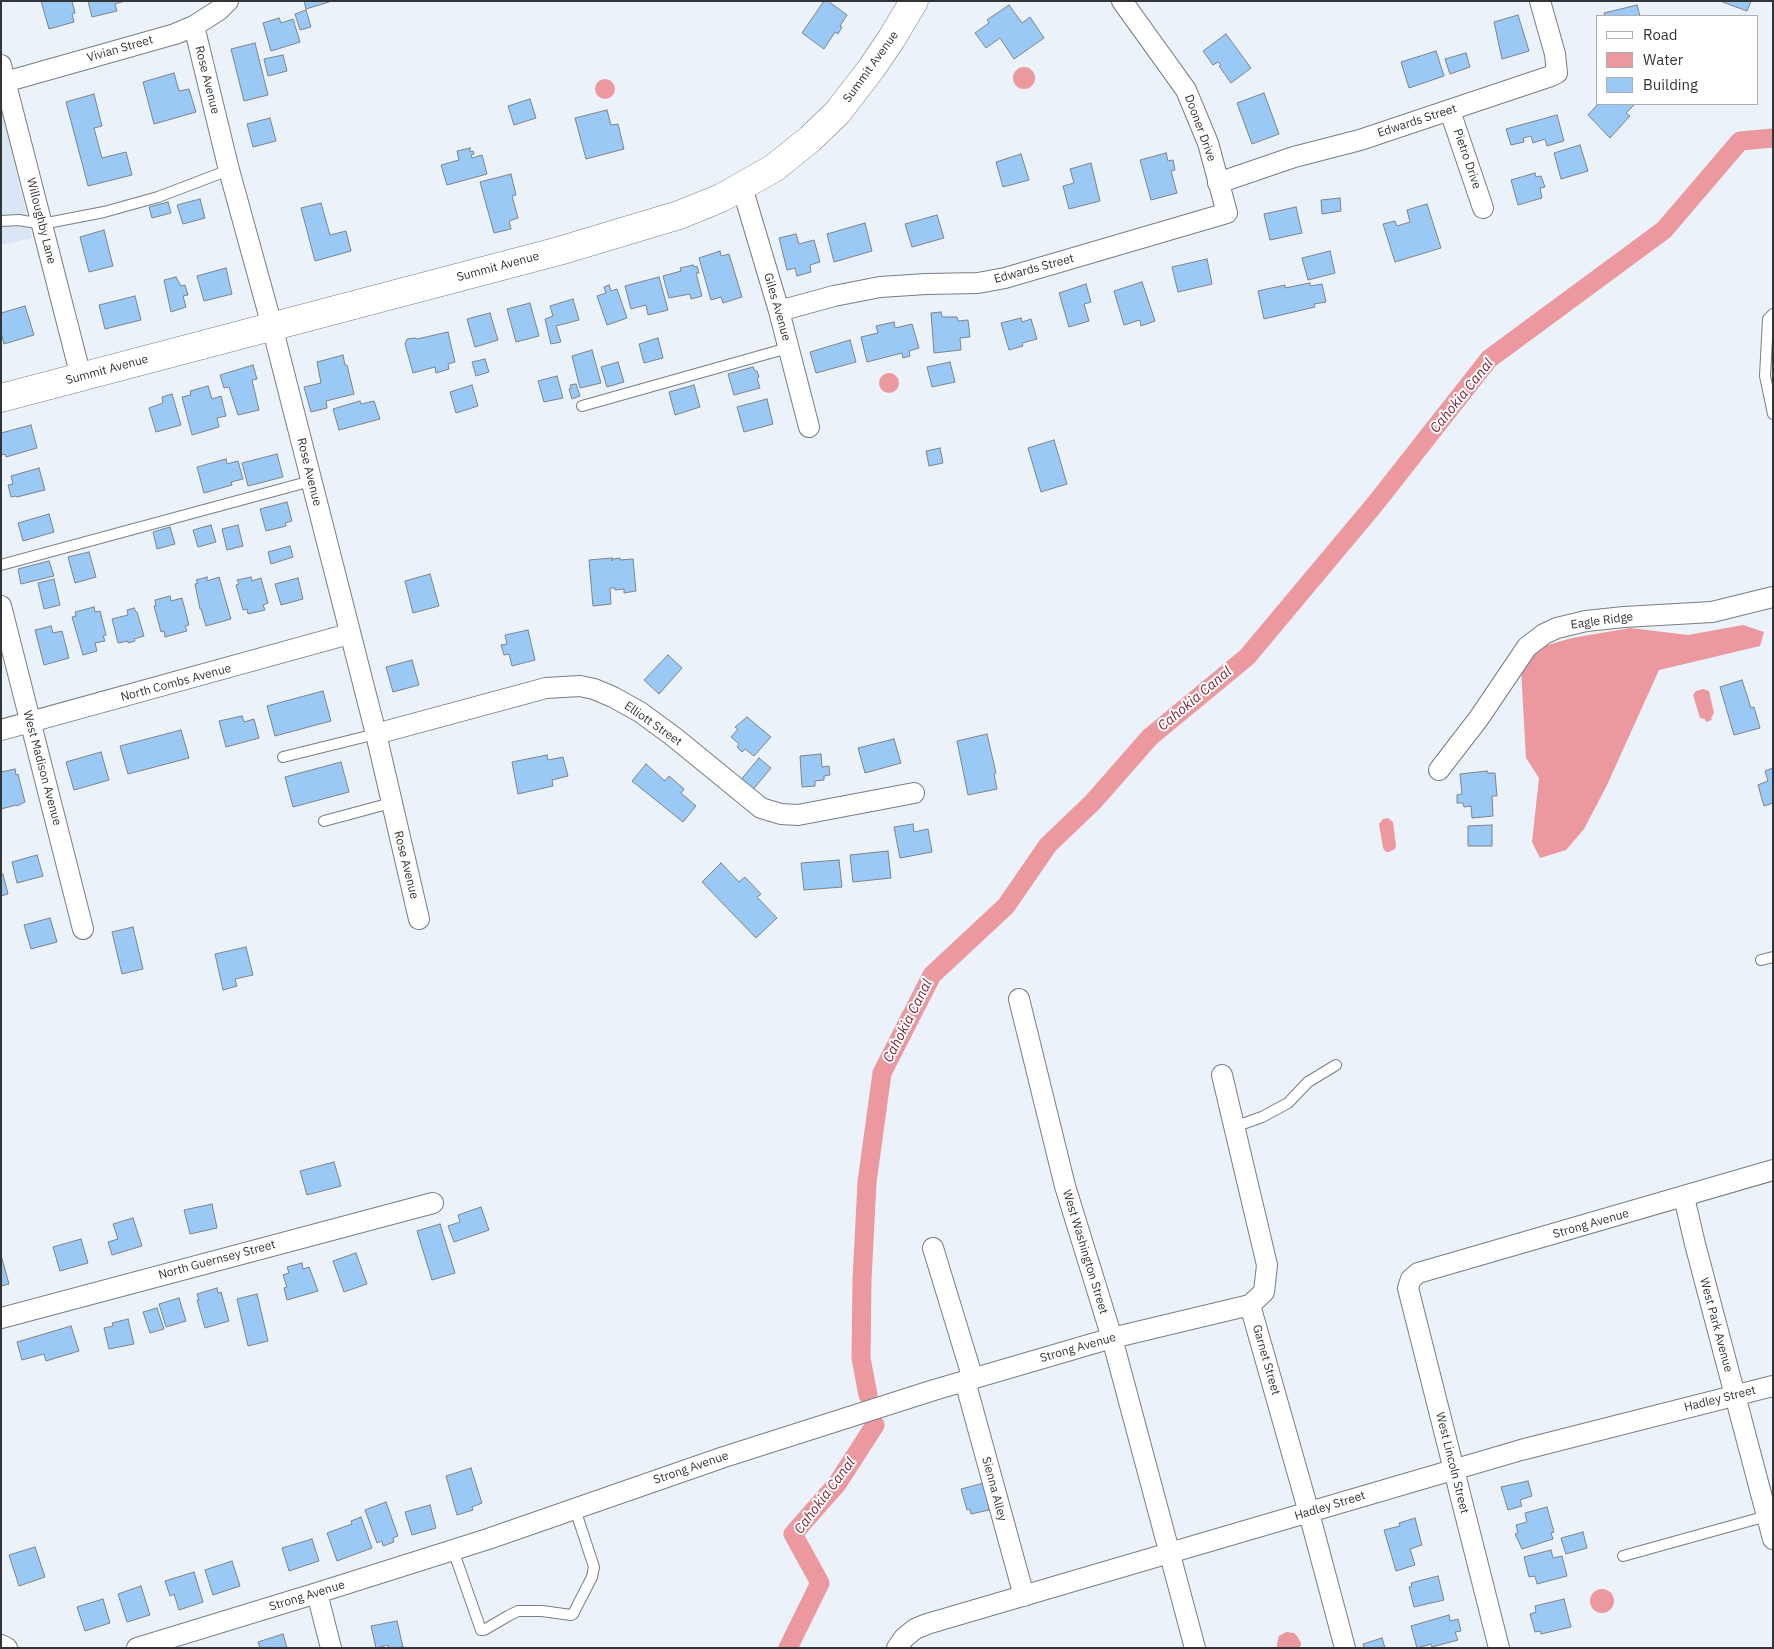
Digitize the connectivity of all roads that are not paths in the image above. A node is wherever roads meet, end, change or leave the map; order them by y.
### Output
1 (228, 1) edge
2 (914, 1) edge
3 (1122, 1) edge
4 (1540, 1) edge
5 (194, 26) junction
6 (3, 76) edge
7 (1450, 111) junction
8 (229, 170) junction
9 (1218, 183) junction
10 (742, 187) junction
11 (1483, 208) dead end
12 (1227, 213) joint
13 (1, 221) edge
14 (42, 224) junction
15 (779, 311) junction
16 (1773, 314) edge
17 (272, 326) junction
18 (788, 348) junction
19 (81, 377) junction
20 (1, 398) edge
21 (582, 406) dead end
22 (1772, 408) edge
23 (809, 427) dead end
24 (311, 481) junction
25 (1, 565) edge
26 (1773, 597) edge
27 (1, 606) edge
28 (350, 634) junction
29 (30, 723) junction
30 (1, 730) edge
31 (376, 734) junction
32 (283, 757) dead end
33 (1439, 770) dead end
34 (914, 793) dead end
35 (391, 803) junction
36 (324, 821) dead end
37 (419, 919) dead end
38 (84, 929) dead end
39 (1773, 957) edge
40 (1761, 960) dead end
41 (1019, 999) dead end
42 (1336, 1065) dead end
43 (1222, 1075) dead end
44 (1234, 1126) junction
45 (1773, 1170) edge
46 (1684, 1197) junction
47 (433, 1203) dead end
48 (933, 1248) dead end
49 (1411, 1279) joint
50 (1250, 1304) junction
51 (1, 1318) edge
52 (1112, 1338) junction
53 (969, 1380) junction
54 (1773, 1386) edge
55 (1736, 1396) junction
56 (1453, 1469) junction
57 (575, 1509) junction
58 (1309, 1512) junction
59 (1767, 1516) junction
60 (1773, 1539) edge
61 (453, 1550) junction
62 (1169, 1554) junction
63 (1623, 1556) dead end
64 (317, 1593) junction
65 (1024, 1596) junction
66 (1, 1644) edge
67 (7, 1648) edge
68 (137, 1648) edge
69 (331, 1648) edge
70 (897, 1648) edge
71 (1195, 1648) edge
72 (1345, 1648) edge
73 (1499, 1648) edge

1 - 5 street, Vivian Street
2 - 10 street, Summit Avenue
3 - 9 street, Dooner Drive
4 - 7 street, Edwards Street
5 - 6 street, Vivian Street
5 - 8 street, Rose Avenue
6 - 14 street, Willoughby Lane
7 - 9 street, Edwards Street
7 - 11 street, Pietro Drive
8 - 14 lane
8 - 17 street, Rose Avenue
9 - 12 street, Dooner Drive
10 - 15 street, Giles Avenue
10 - 17 street, Summit Avenue
12 - 15 street, Edwards Street
13 - 14 lane
14 - 19 street, Willoughby Lane
15 - 18 street, Giles Avenue
16 - 22 lane
17 - 19 street, Summit Avenue
17 - 24 street, Rose Avenue
18 - 21 lane
18 - 23 street, Giles Avenue
19 - 20 street, Summit Avenue
24 - 25 lane
24 - 28 street, Rose Avenue
26 - 33 street, Eagle Ridge
27 - 29 street, West Madison Avenue
28 - 29 street, North Combs Avenue
28 - 31 street, Rose Avenue
29 - 30 street, North Combs Avenue
29 - 38 street, West Madison Avenue
31 - 32 lane
31 - 34 street, Elliott Street
31 - 35 street, Rose Avenue
35 - 36 lane
35 - 37 street, Rose Avenue
39 - 40 lane
41 - 52 street, West Washington Street
42 - 44 lane
43 - 44 street
44 - 50 street
45 - 46 street, Strong Avenue
46 - 49 street, Strong Avenue
46 - 55 street, West Park Avenue
47 - 51 street, North Guernsey Street
48 - 53 street, Sienna Alley
49 - 56 street, West Lincoln Street
50 - 52 street, Strong Avenue
50 - 58 street, Garnet Street
52 - 53 street, Strong Avenue
52 - 62 street, West Washington Street
53 - 57 street, Strong Avenue
53 - 65 street, Sienna Alley
54 - 55 street, Hadley Street
55 - 56 street, Hadley Street
55 - 59 street, West Park Avenue
56 - 58 street, Hadley Street
56 - 73 street, West Lincoln Street
57 - 61 street, Strong Avenue
57 - 61 lane
58 - 62 street, Hadley Street
58 - 72 street, Garnet Street
59 - 60 street, West Park Avenue
59 - 63 lane
61 - 64 street, Strong Avenue
62 - 65 street, Hadley Street
62 - 71 street, West Washington Street
64 - 68 street, Strong Avenue
64 - 69 street
65 - 70 street, Hadley Street
66 - 67 street

